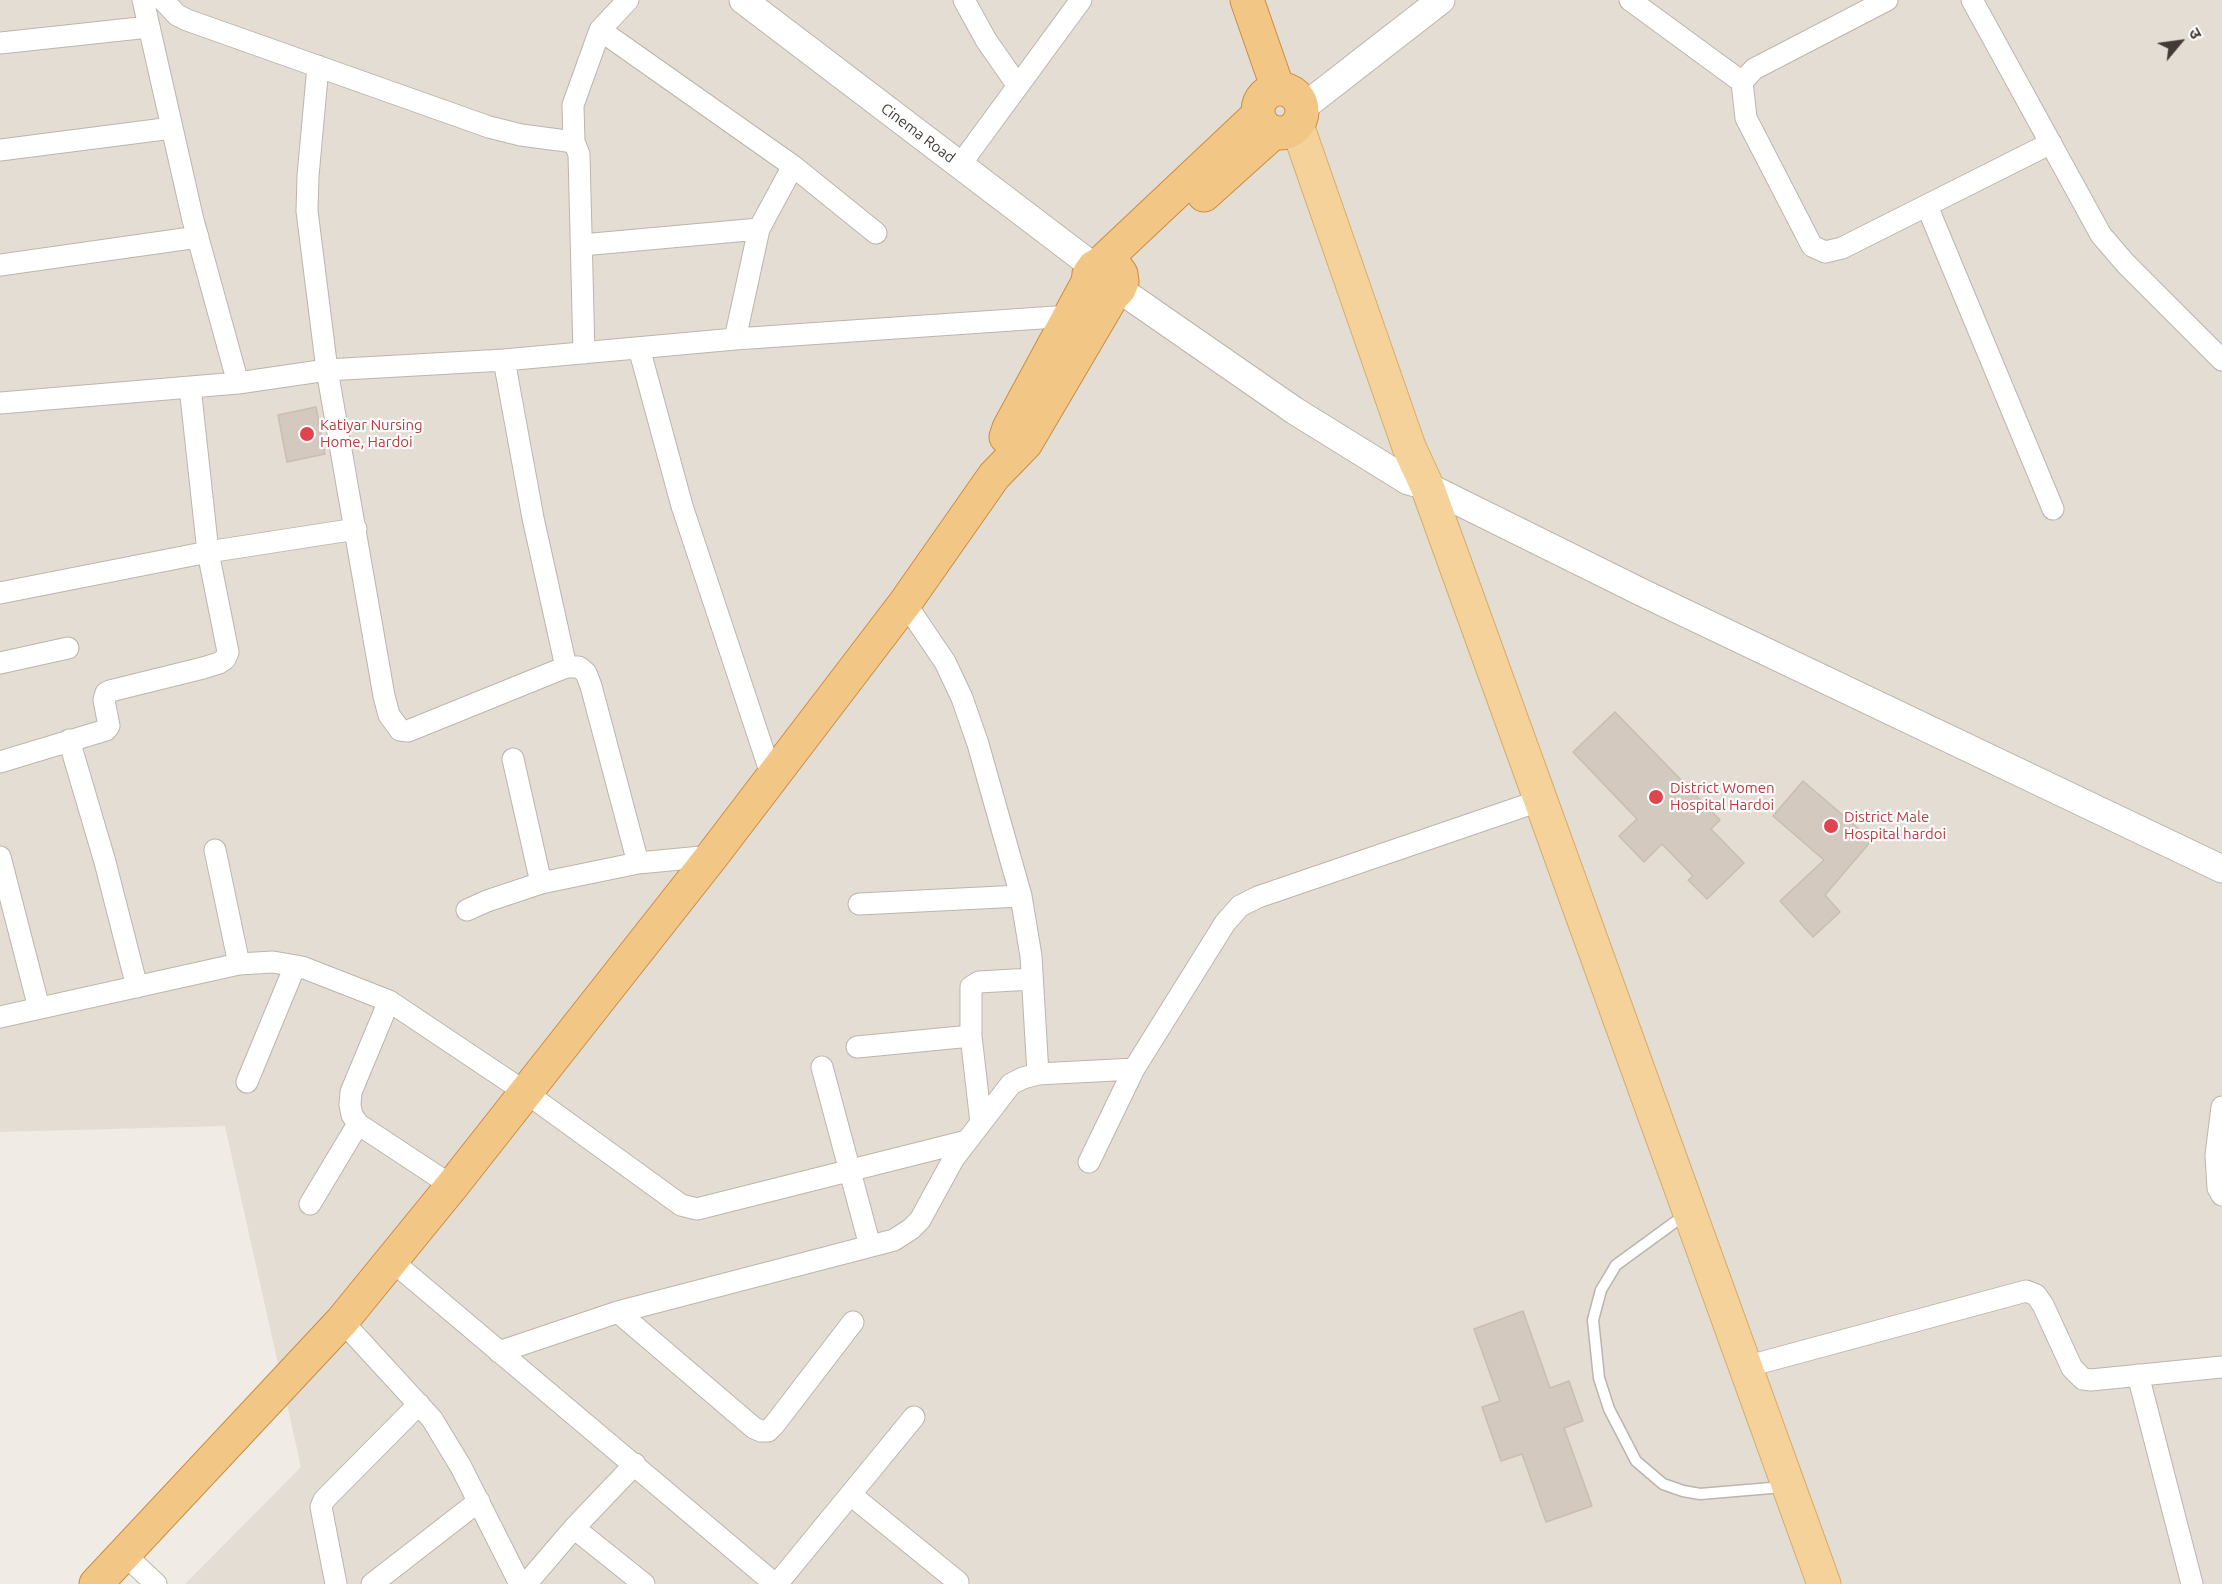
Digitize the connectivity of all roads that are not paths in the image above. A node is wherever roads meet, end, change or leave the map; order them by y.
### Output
1 (142, 0) edge
2 (163, 0) edge
3 (628, 0) edge
4 (743, 0) edge
5 (964, 0) edge
6 (1081, 0) edge
7 (1246, 0) edge
8 (1415, 0) edge
9 (1441, 0) edge
10 (1630, 0) edge
11 (1887, 0) edge
12 (1972, 0) edge
13 (149, 27) junction
14 (600, 30) junction
15 (0, 43) edge
16 (318, 66) junction
17 (1742, 82) junction
18 (1018, 86) junction
19 (1284, 111) junction
20 (172, 128) junction
21 (574, 142) junction
22 (2051, 144) junction
23 (0, 150) edge
24 (960, 165) junction
25 (793, 166) junction
26 (1927, 206) junction
27 (759, 229) junction
28 (876, 233) dead end
29 (198, 237) junction
30 (582, 245) junction
31 (0, 265) edge
32 (1106, 278) junction
33 (1070, 316) junction
34 (735, 339) junction
35 (639, 348) junction
36 (584, 353) junction
37 (504, 360) junction
38 (2222, 360) edge
39 (327, 370) junction
40 (238, 383) junction
41 (190, 387) junction
42 (0, 403) edge
43 (994, 476) junction
44 (1417, 484) junction
45 (2053, 509) dead end
46 (356, 529) junction
47 (208, 552) junction
48 (0, 593) edge
49 (905, 603) junction
50 (68, 648) dead end
51 (0, 663) edge
52 (566, 667) junction
53 (69, 740) junction
54 (513, 759) dead end
55 (0, 762) edge
56 (772, 777) junction
57 (1527, 805) junction
58 (215, 850) dead end
59 (712, 856) junction
60 (0, 857) edge
61 (638, 863) junction
62 (2222, 869) edge
63 (542, 883) junction
64 (1021, 896) junction
65 (859, 904) dead end
66 (467, 910) dead end
67 (9, 925) edge
68 (238, 964) junction
69 (294, 966) junction
70 (1032, 979) junction
71 (137, 987) junction
72 (389, 1001) junction
73 (39, 1008) junction
74 (0, 1017) edge
75 (971, 1036) junction
76 (857, 1047) dead end
77 (822, 1067) dead end
78 (1134, 1069) junction
79 (1038, 1074) junction
80 (247, 1082) dead end
81 (525, 1092) junction
82 (2222, 1107) edge
83 (981, 1123) junction
84 (358, 1124) junction
85 (967, 1141) junction
86 (1089, 1162) dead end
87 (850, 1171) junction
88 (452, 1186) junction
89 (2222, 1195) edge
90 (310, 1204) dead end
91 (1675, 1222) junction
92 (870, 1246) junction
93 (392, 1261) junction
94 (618, 1312) junction
95 (342, 1321) junction
96 (853, 1322) dead end
97 (500, 1352) junction
98 (2222, 1367) edge
99 (1745, 1368) junction
100 (2138, 1375) junction
101 (419, 1404) junction
102 (914, 1418) dead end
103 (635, 1464) junction
104 (1771, 1488) junction
105 (851, 1495) junction
106 (479, 1501) junction
107 (574, 1528) junction
108 (124, 1554) junction
109 (958, 1582) dead end
110 (96, 1584) edge
111 (156, 1584) edge
112 (336, 1584) edge
113 (372, 1584) edge
114 (520, 1584) edge
115 (526, 1584) edge
116 (644, 1584) edge
117 (776, 1584) edge
118 (1806, 1584) edge
119 (1824, 1584) edge
120 (2192, 1584) edge

1 - 13 street
2 - 16 street
3 - 14 street
4 - 24 street, Cinema Road
5 - 18 street
6 - 18 street
7 - 19 highway
8 - 19 street
9 - 19 street
10 - 17 street
11 - 17 street
12 - 22 street
13 - 15 street
13 - 20 street
14 - 21 street
14 - 25 street
16 - 21 street
16 - 39 street
17 - 26 street
18 - 24 street
19 - 32 highway
19 - 44 main road
20 - 23 street
20 - 29 street
21 - 30 street
22 - 26 street
22 - 38 street
24 - 32 street, Cinema Road
25 - 27 street
25 - 28 street
26 - 45 street
27 - 30 street
27 - 34 street
29 - 31 street
29 - 40 street
30 - 36 street
32 - 33 highway
32 - 43 highway
32 - 44 street, Cinema Road
33 - 34 street
33 - 43 highway
34 - 35 street
35 - 36 street
35 - 56 street
36 - 37 street
37 - 39 street
37 - 52 street
39 - 40 street
39 - 46 street
40 - 41 street
41 - 42 street
41 - 47 street
43 - 49 highway
44 - 57 main road
44 - 62 street, Cinema Road
44 - 99 main road
46 - 47 street
46 - 52 street
47 - 48 street
47 - 53 street
49 - 56 highway
49 - 64 street
50 - 51 street
52 - 61 street
53 - 55 street
53 - 71 street
54 - 63 street
56 - 59 highway
57 - 78 street
57 - 91 main road
58 - 68 street
59 - 61 street
59 - 81 highway
60 - 67 street
61 - 63 street
63 - 66 street
64 - 65 street
64 - 70 street
67 - 73 street
68 - 69 street
68 - 71 street
69 - 72 street
69 - 80 street
70 - 75 street
70 - 79 street
71 - 73 street
72 - 81 street
72 - 84 street
73 - 74 street
75 - 76 street
75 - 83 street
77 - 87 street
78 - 79 street
78 - 86 street
79 - 83 street
81 - 87 street
81 - 88 highway
82 - 89 street
83 - 85 street
84 - 88 street
84 - 90 street
85 - 87 street
85 - 92 street
87 - 92 street
88 - 93 highway
91 - 104 main road
91 - 104 lane
92 - 94 street
93 - 95 highway
93 - 97 street
94 - 96 street
94 - 97 street
95 - 101 street
95 - 108 highway
97 - 103 street
98 - 100 street
99 - 100 street
99 - 119 main road
100 - 120 street
101 - 106 street
101 - 112 street
102 - 105 street
103 - 107 street
103 - 117 street
104 - 118 main road
105 - 109 street
105 - 117 street
106 - 113 street
106 - 114 street
107 - 115 street
107 - 116 street
108 - 110 highway
108 - 111 street

